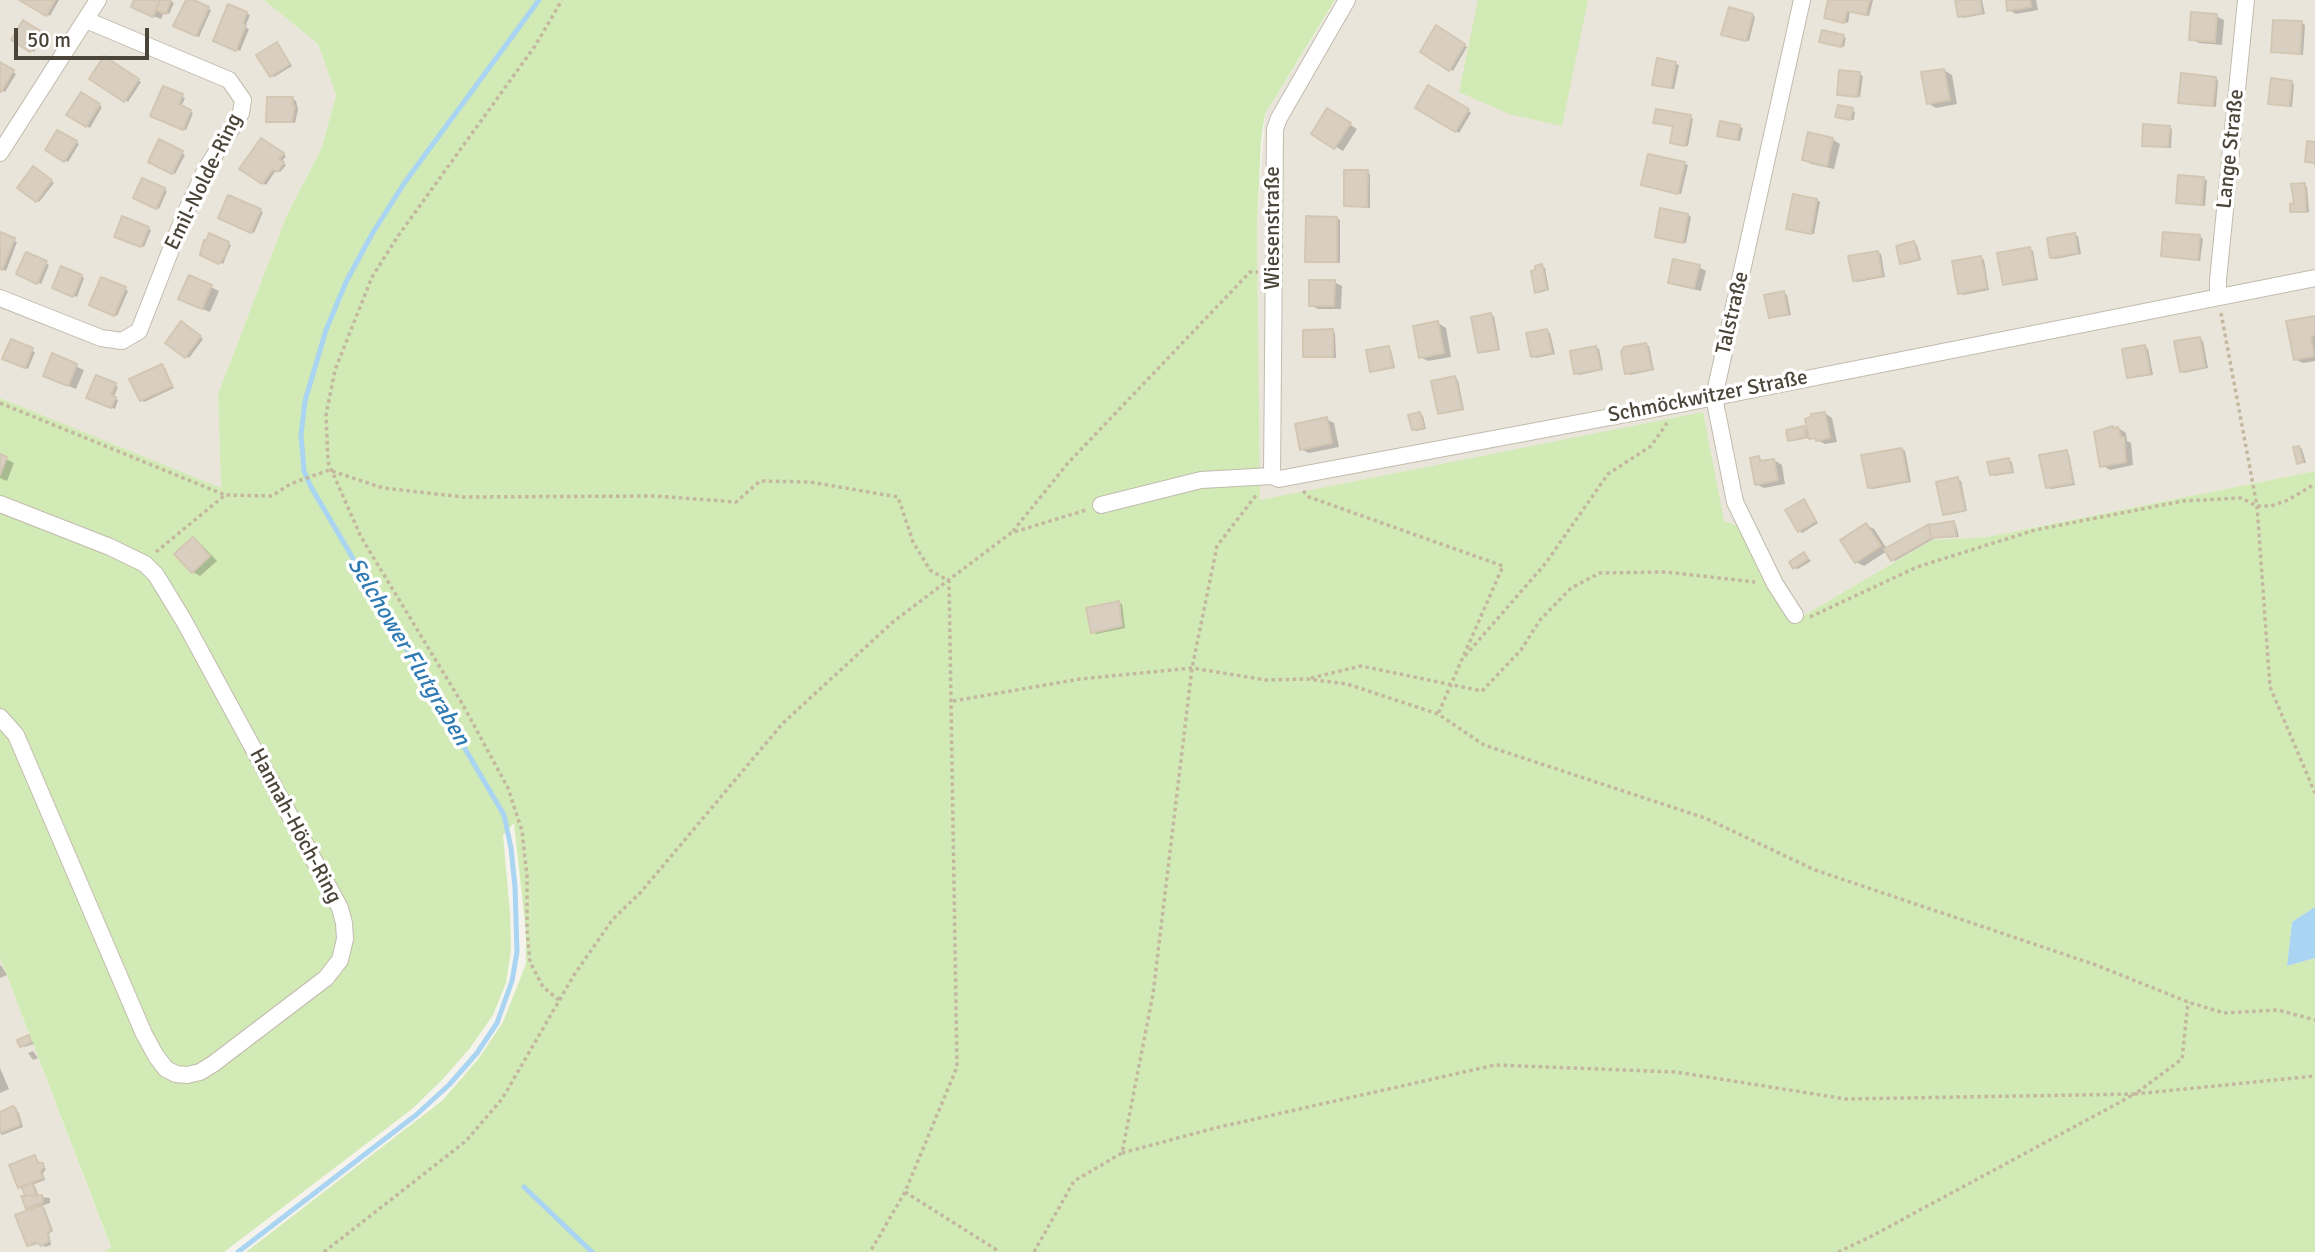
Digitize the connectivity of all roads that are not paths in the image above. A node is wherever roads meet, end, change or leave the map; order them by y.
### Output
1 (98, 0) edge
2 (1347, 0) edge
3 (1802, 0) edge
4 (2246, 0) edge
5 (86, 20) junction
6 (0, 153) edge
7 (2315, 278) edge
8 (2218, 297) junction
9 (0, 298) edge
10 (1714, 397) junction
11 (1272, 476) junction
12 (0, 504) edge
13 (1101, 505) road end
14 (1795, 615) road end
15 (0, 717) edge

1 - 5 street
2 - 11 street, Wiesenstraße
3 - 10 street, Talstraße
4 - 8 street, Lange Straße
5 - 6 street
5 - 9 street, Emil-Nolde-Ring
7 - 8 street, Schmöckwitzer Straße
8 - 10 street, Schmöckwitzer Straße
10 - 11 street, Schmöckwitzer Straße
10 - 14 street, Talstraße
11 - 13 street, Schmöckwitzer Straße
12 - 15 street, Hannah-Höch-Ring

